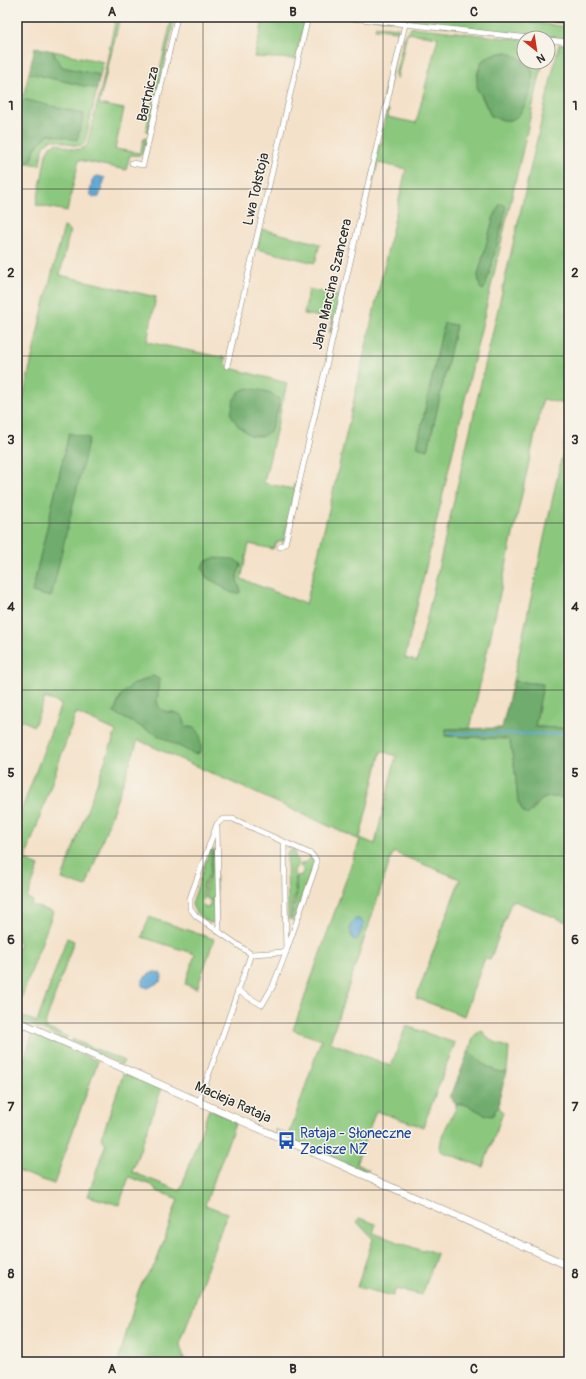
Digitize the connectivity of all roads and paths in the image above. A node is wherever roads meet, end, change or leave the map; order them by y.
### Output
1 (177, 17) edge
2 (308, 17) edge
3 (343, 17) edge
4 (405, 24) junction
5 (516, 37) edge
6 (556, 41) edge
7 (569, 42) edge
8 (132, 163) dead end
9 (227, 366) dead end
10 (280, 547) dead end
11 (217, 824) junction
12 (284, 842) junction
13 (219, 932) junction
14 (286, 952) junction
15 (251, 954) junction
16 (238, 992) junction
17 (17, 1021) edge
18 (199, 1102) junction
19 (569, 1266) edge

1 - 8 street, Bartnicza
2 - 9 street, Lwa Tołstoja
3 - 4 street
4 - 5 street
4 - 10 street, Jana Marcina Szancera
6 - 7 street
11 - 12 street
11 - 13 street
11 - 13 street
12 - 14 street
12 - 14 street
13 - 15 street
14 - 15 street
14 - 16 street
15 - 16 street
16 - 18 street
17 - 18 street, Macieja Rataja
18 - 19 street, Macieja Rataja

